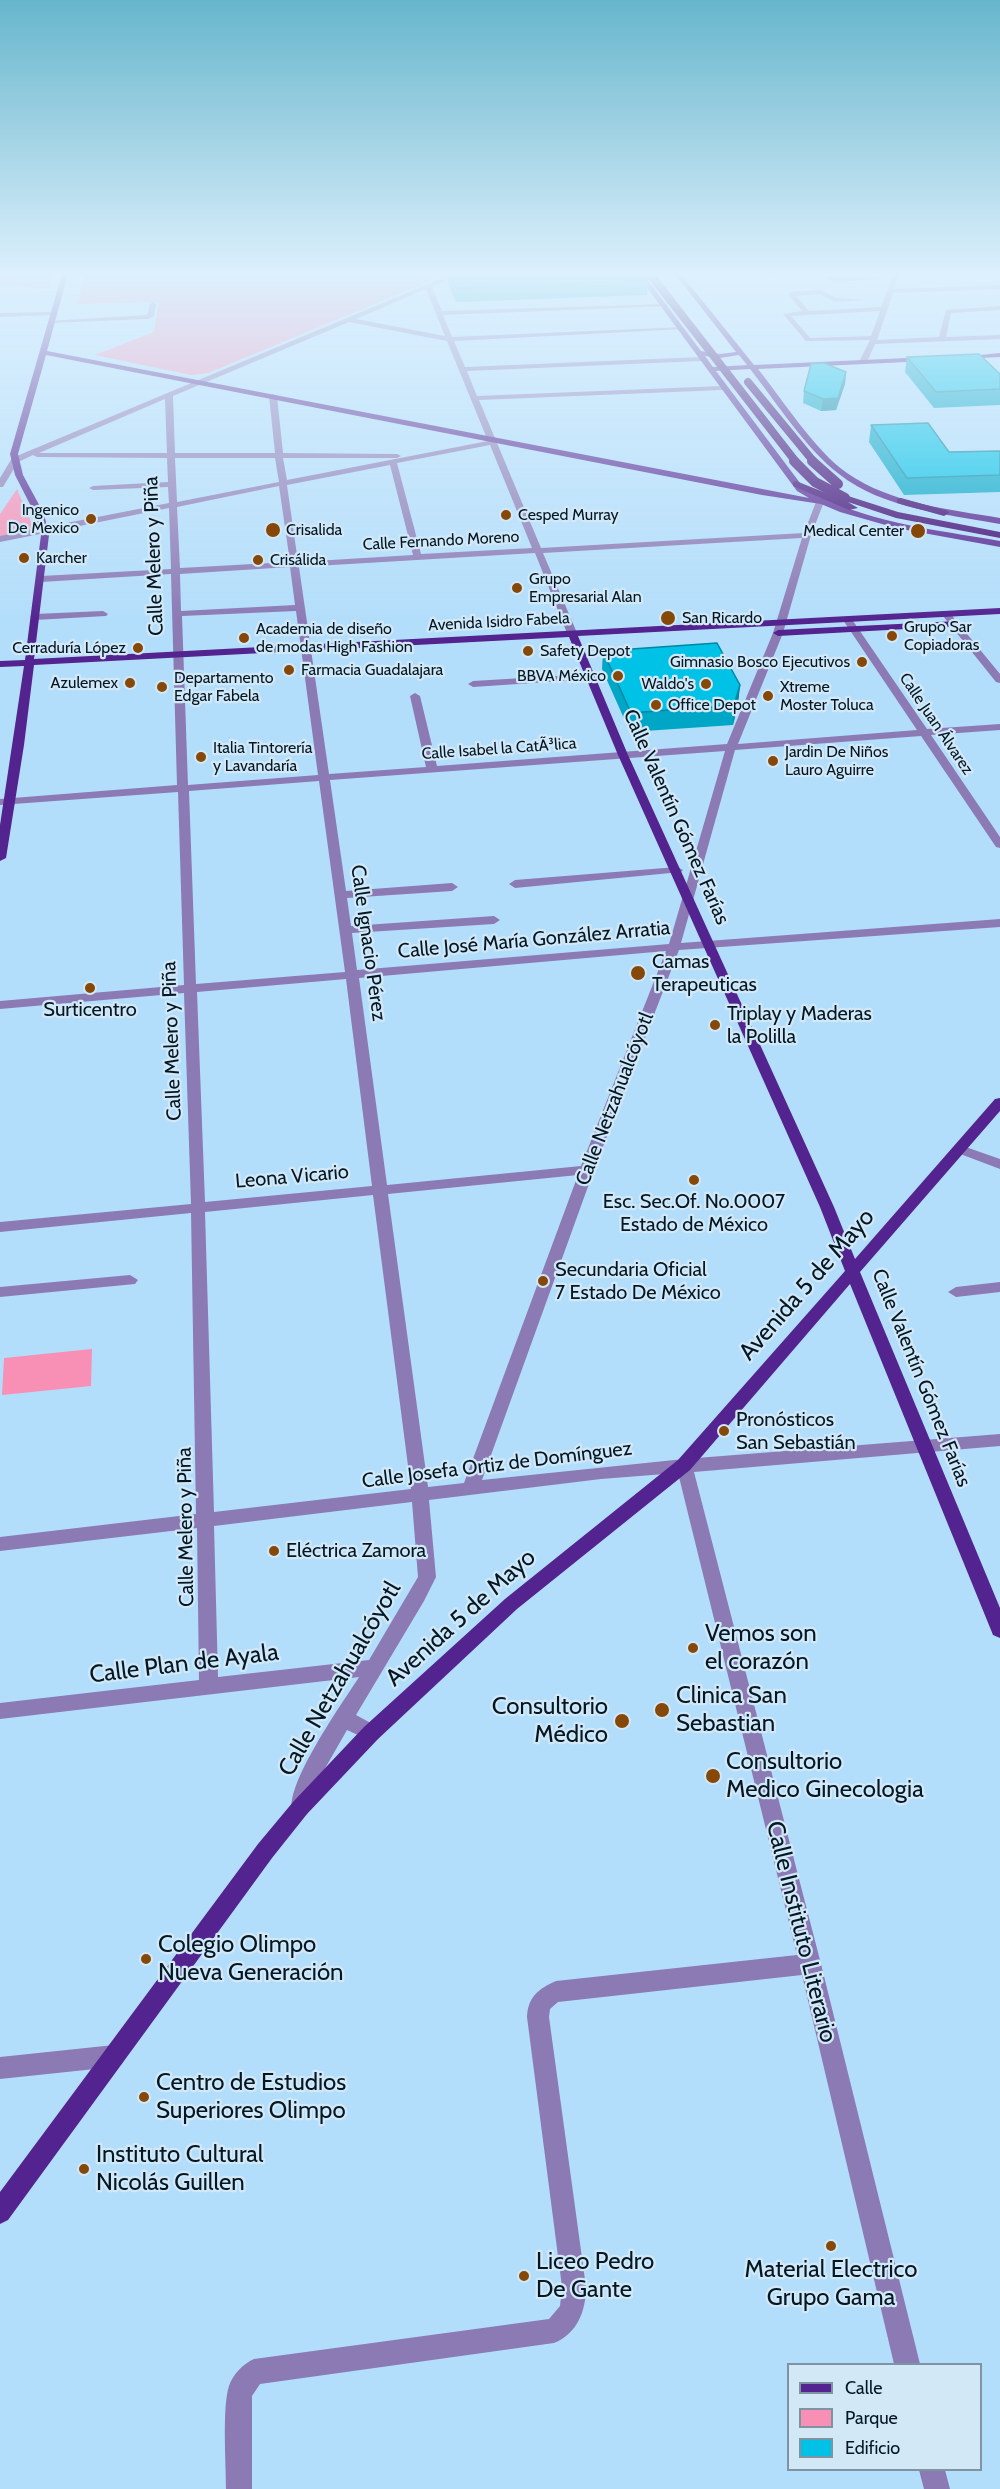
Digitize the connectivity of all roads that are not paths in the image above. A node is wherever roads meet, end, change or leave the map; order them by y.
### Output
1 (33, 390) edge
2 (180, 390) edge
3 (242, 390) edge
4 (471, 390) edge
5 (669, 390) edge
6 (724, 390) edge
7 (740, 390) edge
8 (755, 390) edge
9 (772, 390) edge
10 (169, 395) junction
11 (273, 396) junction
12 (474, 398) junction
13 (744, 417) junction
14 (793, 418) junction
15 (493, 441) junction
16 (28, 455) junction
17 (170, 455) junction
18 (279, 455) junction
19 (414, 458) junction
20 (15, 460) junction
21 (393, 462) junction
22 (3, 473) edge
23 (106, 476) dead end
24 (171, 484) junction
25 (283, 484) junction
26 (796, 484) junction
27 (0, 485) edge
28 (93, 488) dead end
29 (105, 488) junction
30 (901, 501) junction
31 (820, 502) junction
32 (172, 506) junction
33 (896, 514) junction
34 (1000, 521) edge
35 (984, 524) junction
36 (1000, 527) edge
37 (45, 530) junction
38 (807, 535) junction
39 (1000, 535) edge
40 (0, 539) edge
41 (1000, 544) edge
42 (537, 551) junction
43 (418, 558) junction
44 (294, 565) junction
45 (174, 572) junction
46 (41, 579) junction
47 (300, 608) junction
48 (1000, 611) edge
49 (103, 614) dead end
50 (175, 614) junction
51 (946, 614) junction
52 (36, 617) junction
53 (848, 620) junction
54 (1000, 621) edge
55 (953, 624) junction
56 (779, 628) junction
57 (856, 630) junction
58 (574, 638) junction
59 (306, 652) junction
60 (177, 659) junction
61 (0, 664) edge
62 (29, 667) junction
63 (0, 673) edge
64 (590, 677) junction
65 (1000, 680) edge
66 (473, 684) dead end
67 (415, 696) dead end
68 (1000, 727) edge
69 (923, 731) junction
70 (731, 747) junction
71 (623, 755) junction
72 (432, 769) junction
73 (324, 777) junction
74 (183, 787) junction
75 (5, 801) edge
76 (1000, 844) edge
77 (0, 858) edge
78 (677, 870) junction
79 (514, 884) dead end
80 (452, 887) dead end
81 (340, 896) junction
82 (688, 896) junction
83 (494, 920) dead end
84 (1000, 923) edge
85 (345, 930) junction
86 (708, 945) junction
87 (674, 947) junction
88 (352, 976) junction
89 (190, 989) junction
90 (0, 1005) edge
91 (1000, 1102) edge
92 (960, 1149) junction
93 (1000, 1164) edge
94 (587, 1170) junction
95 (380, 1190) junction
96 (198, 1208) junction
97 (0, 1227) edge
98 (853, 1271) junction
99 (130, 1280) dead end
100 (1000, 1287) edge
101 (0, 1292) edge
102 (956, 1292) dead end
103 (1000, 1440) edge
104 (924, 1447) junction
105 (684, 1465) junction
106 (470, 1490) junction
107 (420, 1495) junction
108 (205, 1520) junction
109 (0, 1544) edge
110 (427, 1576) joint
111 (1000, 1629) edge
112 (374, 1667) junction
113 (209, 1687) junction
114 (0, 1711) edge
115 (343, 1718) junction
116 (371, 1733) junction
117 (300, 1808) junction
118 (810, 1964) junction
119 (114, 2056) junction
120 (0, 2068) edge
121 (0, 2212) edge
122 (906, 2363) edge
123 (932, 2471) edge
124 (239, 2489) edge
125 (937, 2489) edge

1 - 20 main road
2 - 10 street
3 - 11 main road
4 - 12 street, Calle Valentín Gómez Farías
5 - 12 street
6 - 13 main road
7 - 33 highway, bridge
8 - 35 highway, bridge
9 - 14 main road
10 - 16 street
10 - 17 street, Calle Melero y Piña
11 - 15 main road
11 - 18 street, Calle Ignacio Pérez
12 - 15 street, Calle Valentín Gómez Farías
13 - 14 main road
13 - 26 main road
14 - 30 main road
15 - 19 street
15 - 31 main road
15 - 42 street, Calle Valentín Gómez Farías
16 - 17 street
16 - 20 street
17 - 18 street
17 - 24 street, Calle Melero y Piña
18 - 19 street
18 - 25 street, Calle Ignacio Pérez
19 - 21 street
20 - 22 street
20 - 37 main road
21 - 25 street
21 - 43 street
22 - 27 street
23 - 29 street
24 - 29 street
24 - 32 street, Calle Melero y Piña
25 - 32 street
25 - 44 street, Calle Ignacio Pérez
26 - 31 main road
26 - 33 highway
28 - 29 street
30 - 34 main road
30 - 35 highway
31 - 38 street, Calle Netzahualcóyotl
31 - 41 main road
32 - 37 street
32 - 45 street, Calle Melero y Piña
33 - 39 highway
35 - 36 highway
37 - 40 street
37 - 46 main road
38 - 42 street, Calle Fernando Moreno
38 - 56 street, Calle Netzahualcóyotl
42 - 43 street, Calle Fernando Moreno
42 - 58 street, Calle Valentín Gómez Farías
43 - 44 street, Calle Fernando Moreno
44 - 45 street, Calle Fernando Moreno
44 - 47 street, Calle Ignacio Pérez
45 - 46 street, Calle Fernando Moreno
45 - 50 street, Calle Melero y Piña
46 - 52 main road
47 - 50 street
47 - 59 street, Calle Ignacio Pérez
48 - 51 main road, Avenida Isidro Fabela
49 - 52 street
50 - 60 street, Calle Melero y Piña
51 - 53 main road, Avenida Isidro Fabela
51 - 55 street
52 - 62 main road
53 - 56 main road, Avenida Isidro Fabela
53 - 57 street, Calle Juan Álvarez
54 - 55 main road, Avenida Isidro Fabela
55 - 57 main road, Avenida Isidro Fabela
55 - 65 street
56 - 57 main road, Avenida Isidro Fabela
56 - 58 main road, Avenida Isidro Fabela
56 - 70 street, Calle Netzahualcóyotl
57 - 69 street, Calle Juan Álvarez
58 - 59 main road, Avenida Isidro Fabela
58 - 64 main road, Calle Valentín Gómez Farías
59 - 60 main road, Avenida Isidro Fabela
59 - 73 street, Calle Ignacio Pérez
60 - 62 main road, Avenida Isidro Fabela
60 - 74 street, Calle Melero y Piña
61 - 62 main road, Avenida Isidro Fabela
62 - 63 main road, Avenida Isidro Fabela
62 - 75 main road
64 - 66 street
64 - 71 main road, Calle Valentín Gómez Farías
67 - 72 street
68 - 69 street, Calle Isabel la CatÃ³lica
69 - 70 street, Calle Isabel la CatÃ³lica
69 - 76 street, Calle Juan Álvarez
70 - 71 street, Calle Isabel la CatÃ³lica
70 - 82 street, Calle Netzahualcóyotl
71 - 72 street, Calle Isabel la CatÃ³lica
71 - 78 main road, Calle Valentín Gómez Farías
72 - 73 street, Calle Isabel la CatÃ³lica
73 - 74 street, Calle Isabel la CatÃ³lica
73 - 81 street, Calle Ignacio Pérez
74 - 75 street, Calle Isabel la CatÃ³lica
74 - 89 street, Calle Melero y Piña
75 - 77 main road
78 - 79 street
78 - 82 main road, Calle Valentín Gómez Farías
80 - 81 street
81 - 85 street, Calle Ignacio Pérez
82 - 86 main road, Calle Valentín Gómez Farías
82 - 87 street, Calle Netzahualcóyotl
83 - 85 street
84 - 86 street, Calle José María González Arratia
85 - 88 street, Calle Ignacio Pérez
86 - 87 street, Calle José María González Arratia
86 - 98 main road, Calle Valentín Gómez Farías
87 - 88 street, Calle José María González Arratia
87 - 94 street, Calle Netzahualcóyotl
88 - 89 street, Calle José María González Arratia
88 - 95 street, Calle Ignacio Pérez
89 - 90 street, Calle José María González Arratia
89 - 96 street, Calle Melero y Piña
91 - 92 main road, Avenida 5 de Mayo
92 - 93 street
92 - 98 main road, Avenida 5 de Mayo
94 - 95 street, Leona Vicario
94 - 106 street, Calle Netzahualcóyotl
95 - 96 street, Leona Vicario
95 - 107 street, Calle Ignacio Pérez
96 - 97 street, Leona Vicario
96 - 108 street, Calle Melero y Piña
98 - 104 main road, Calle Valentín Gómez Farías
98 - 105 main road, Avenida 5 de Mayo
99 - 101 street
100 - 102 street
103 - 104 street, Calle Josefa Ortiz de Domínguez
104 - 105 street, Calle Josefa Ortiz de Domínguez
104 - 111 main road, Calle Valentín Gómez Farías
105 - 106 street, Calle Josefa Ortiz de Domínguez
105 - 116 main road, Avenida 5 de Mayo
105 - 118 street, Calle Instituto Literario
106 - 107 street, Calle Josefa Ortiz de Domínguez
107 - 108 street, Calle Josefa Ortiz de Domínguez
107 - 110 street, Calle Ignacio Pérez
108 - 109 street, Calle Josefa Ortiz de Domínguez
108 - 113 street, Calle Melero y Piña
110 - 112 street, Calle Netzahualcóyotl
112 - 113 street, Calle Plan de Ayala
112 - 115 street, Calle Netzahualcóyotl
113 - 114 street, Calle Plan de Ayala
115 - 116 street
115 - 117 street, Calle Netzahualcóyotl
116 - 117 main road, Avenida 5 de Mayo
117 - 119 main road, Avenida 5 de Mayo
118 - 122 street, Calle Instituto Literario
118 - 124 street
119 - 120 street
119 - 121 main road, Avenida 5 de Mayo
123 - 125 street

